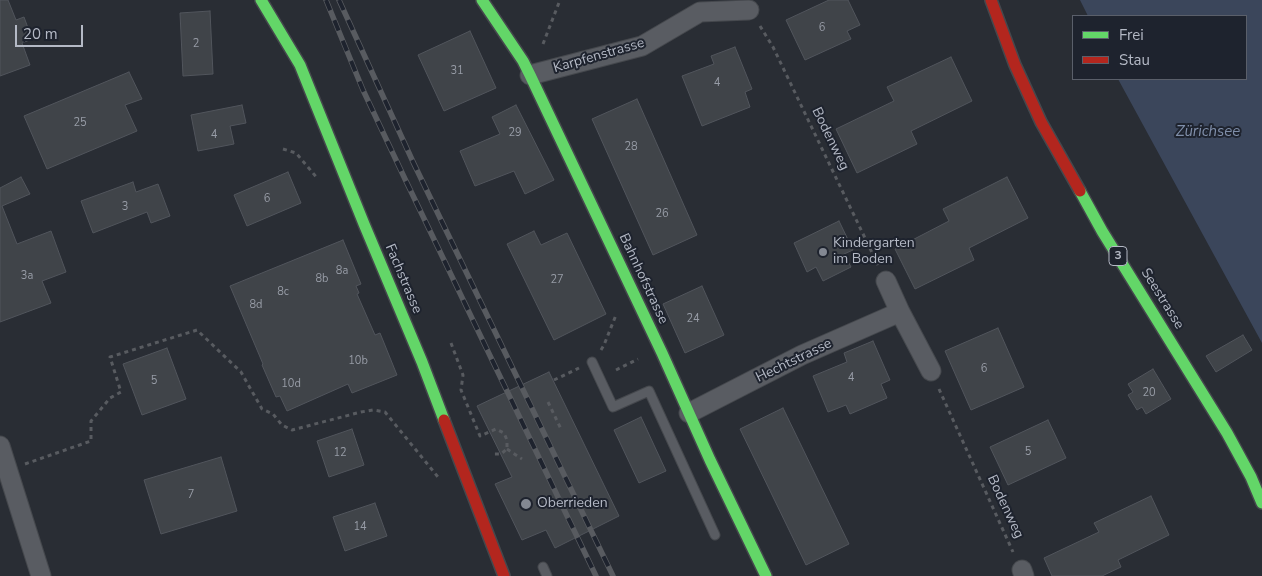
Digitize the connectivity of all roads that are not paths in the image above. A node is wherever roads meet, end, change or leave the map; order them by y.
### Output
1 (261, 0) edge
2 (482, 0) edge
3 (991, 0) edge
4 (749, 10) road end
5 (530, 75) junction
6 (886, 281) road end
7 (900, 312) junction
8 (592, 362) dead end
9 (931, 371) road end
10 (689, 413) junction
11 (0, 446) edge
12 (1262, 503) edge
13 (715, 535) dead end
14 (543, 567) dead end
15 (41, 576) edge
16 (504, 576) edge
17 (547, 576) edge
18 (766, 576) edge

1 - 16 street, Fachstrasse
2 - 5 street, Bahnhofstrasse
3 - 12 street, Seestrasse / 3
4 - 5 street, Karpfenstrasse
5 - 10 street, Bahnhofstrasse
6 - 7 street
7 - 9 street
7 - 10 street, Hechtstrasse
8 - 13 lane
10 - 18 street, Bahnhofstrasse
11 - 15 street
14 - 17 lane

